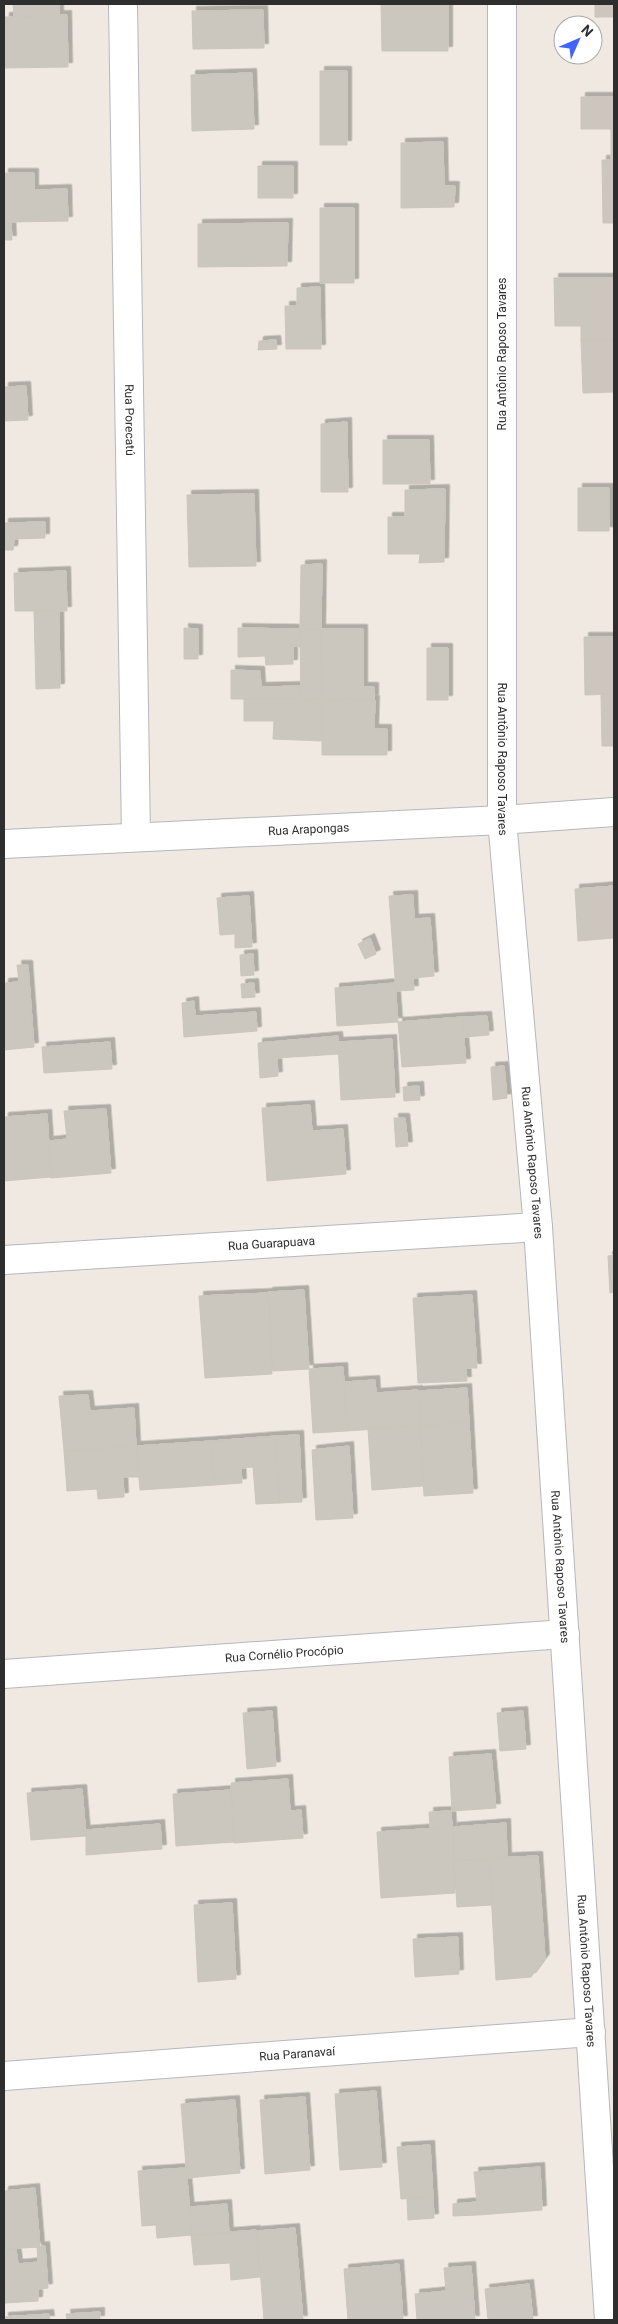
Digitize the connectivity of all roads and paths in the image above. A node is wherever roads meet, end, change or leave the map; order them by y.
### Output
1 (123, 4) edge
2 (502, 4) edge
3 (614, 812) edge
4 (502, 820) junction
5 (136, 837) junction
6 (4, 844) edge
7 (538, 1227) junction
8 (4, 1260) edge
9 (565, 1634) junction
10 (4, 1674) edge
11 (591, 2032) junction
12 (4, 2076) edge
13 (610, 2320) edge

1 - 5 street, Rua Porecatú
2 - 4 street, Rua Antônio Raposo Tavares
3 - 4 street, Rua Arapongas
4 - 5 street, Rua Arapongas
4 - 7 street, Rua Antônio Raposo Tavares
5 - 6 street, Rua Arapongas
7 - 8 street, Rua Guarapuava
7 - 9 street, Rua Antônio Raposo Tavares
9 - 10 street, Rua Cornélio Procópio
9 - 11 street, Rua Antônio Raposo Tavares
11 - 12 street, Rua Paranavaí
11 - 13 street, Rua Antônio Raposo Tavares

